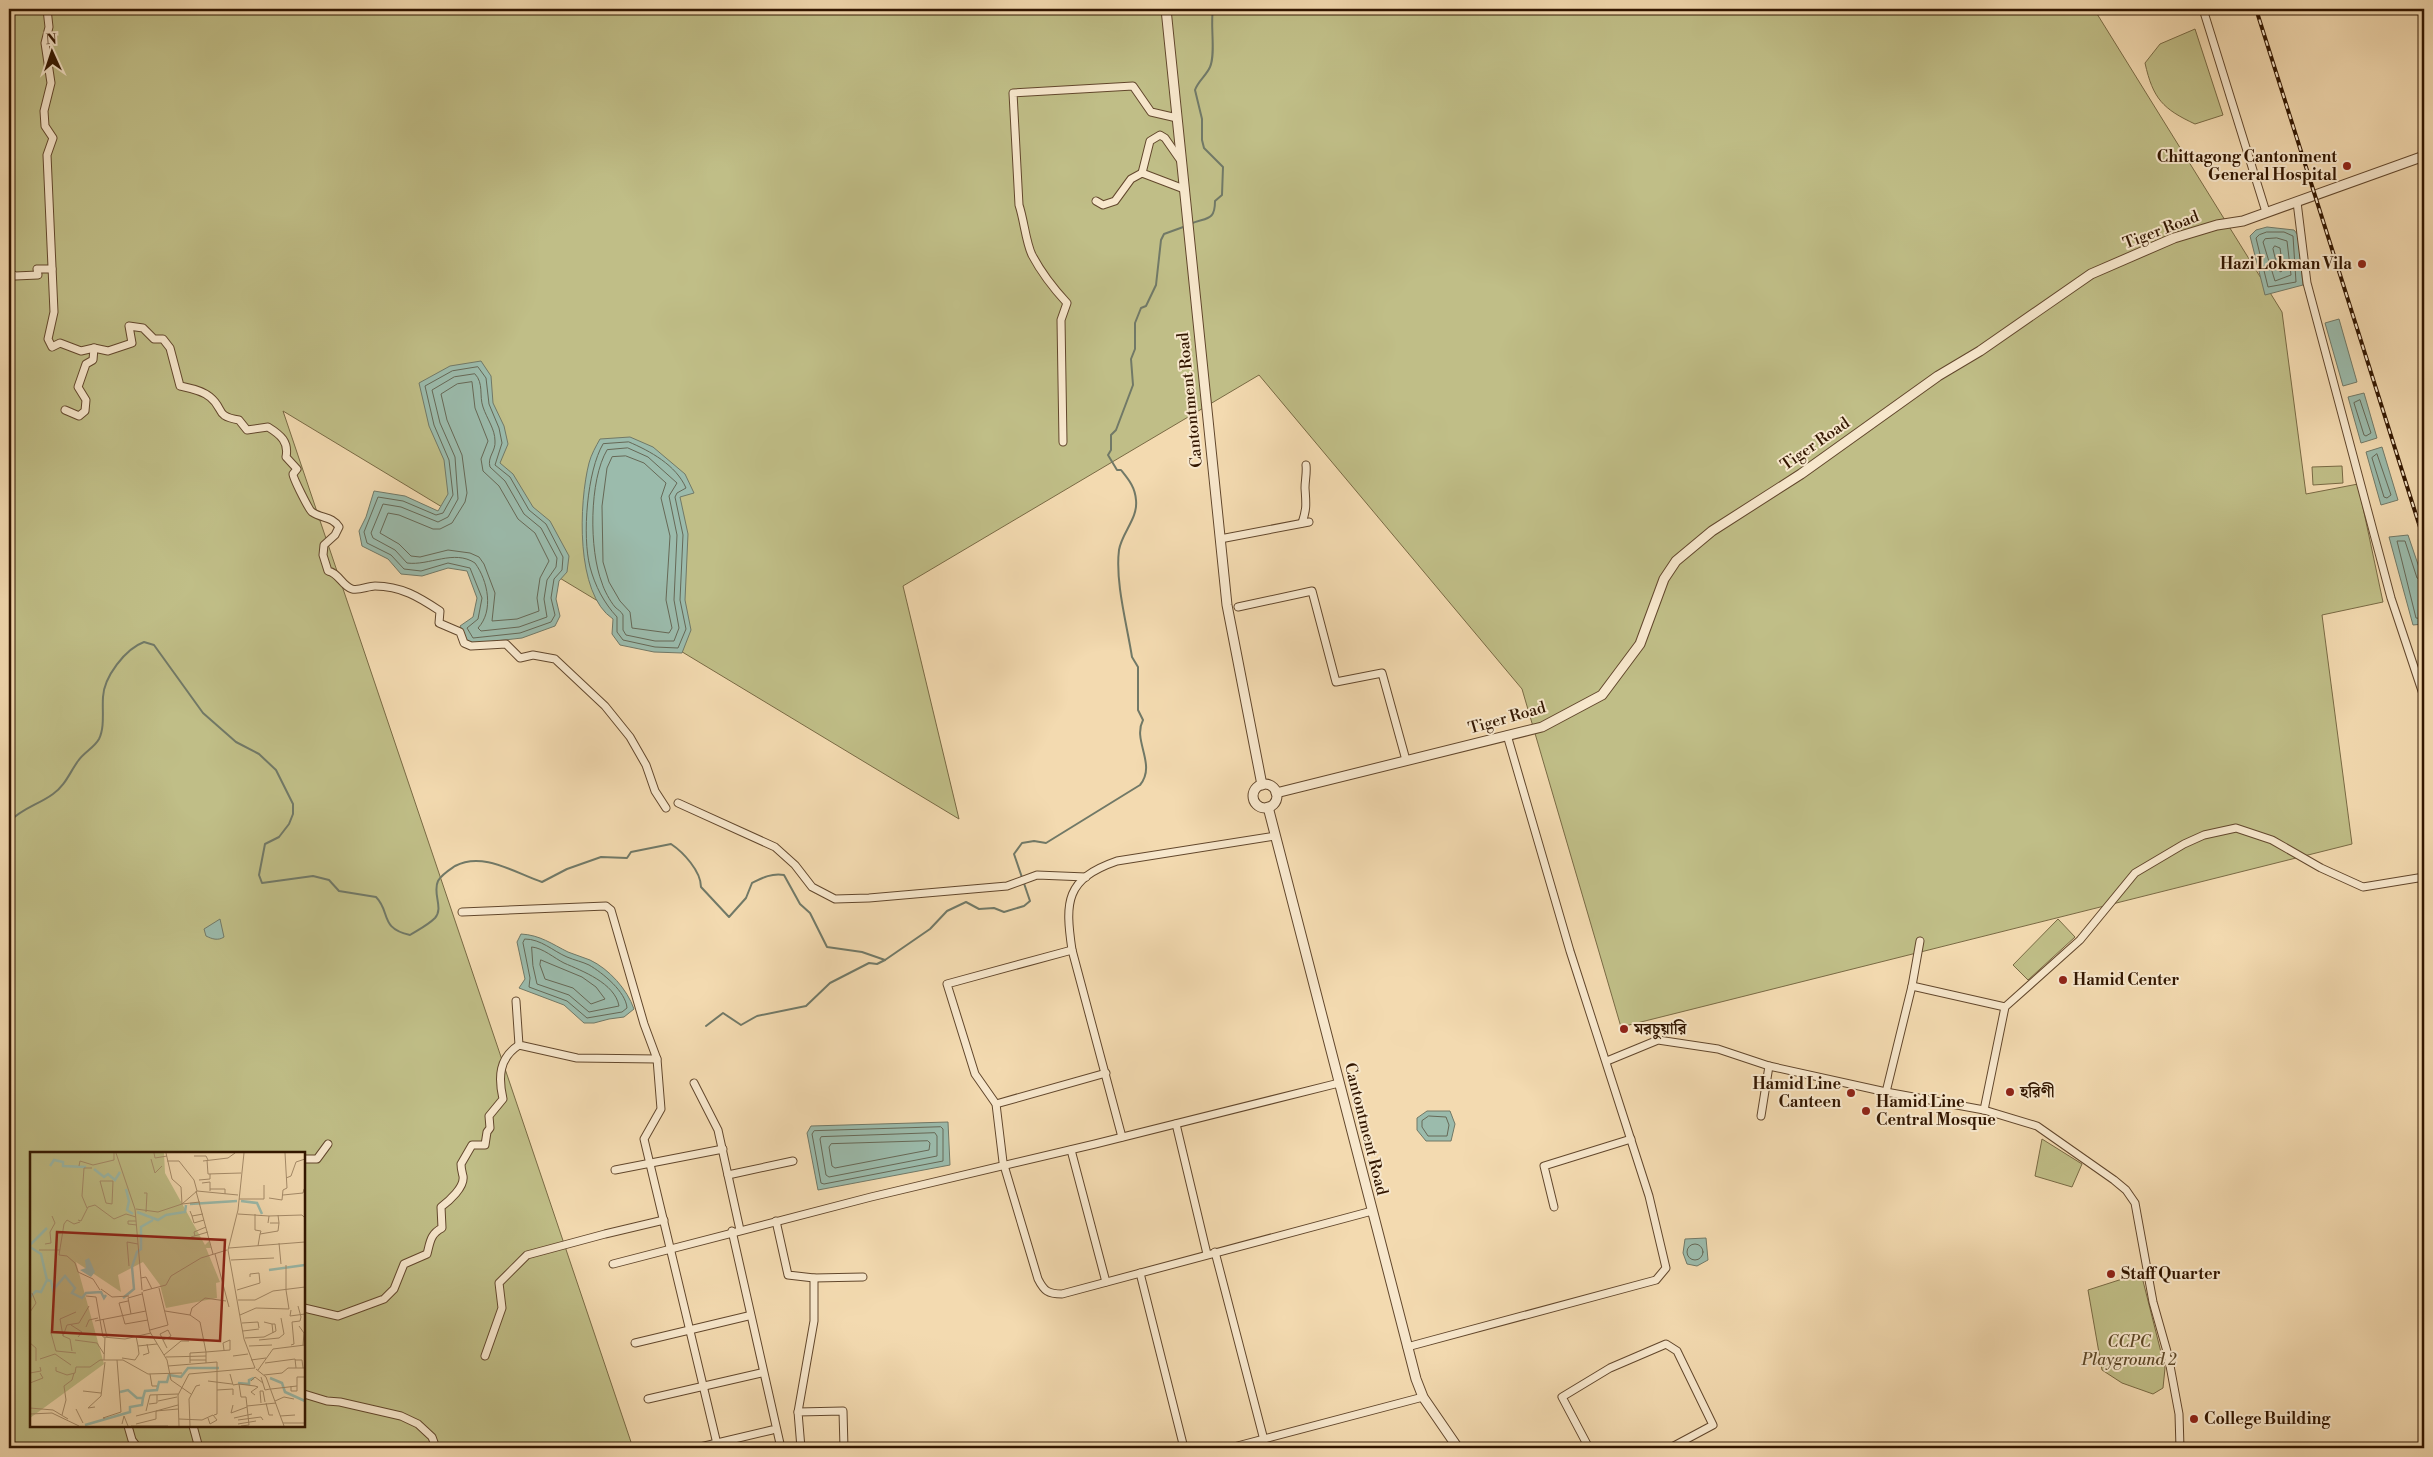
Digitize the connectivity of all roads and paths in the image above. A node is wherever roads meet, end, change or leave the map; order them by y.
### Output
1 (47, 9) edge
2 (1166, 9) edge
3 (2202, 9) edge
4 (1177, 118) junction
5 (2424, 156) edge
6 (1181, 161) junction
7 (1142, 173) junction
8 (1184, 189) junction
9 (1096, 201) dead end
10 (2297, 202) junction
11 (2266, 212) junction
12 (52, 269) junction
13 (9, 272) edge
14 (94, 348) junction
15 (65, 410) dead end
16 (1063, 442) dead end
17 (1306, 465) dead end
18 (1220, 539) junction
19 (1238, 607) dead end
20 (2424, 697) edge
21 (1506, 735) junction
22 (1406, 760) junction
23 (1262, 785) junction
24 (1276, 793) junction
25 (678, 803) dead end
26 (1268, 807) junction
27 (666, 808) dead end
28 (1276, 836) junction
29 (1086, 877) junction
30 (2424, 877) edge
31 (462, 912) dead end
32 (1920, 941) dead end
33 (1072, 950) junction
34 (1912, 986) junction
35 (516, 1001) dead end
36 (2006, 1007) junction
37 (520, 1045) junction
38 (658, 1059) junction
39 (1607, 1062) junction
40 (1769, 1066) junction
41 (1106, 1073) junction
42 (694, 1083) dead end
43 (1339, 1083) junction
44 (1886, 1092) junction
45 (996, 1104) junction
46 (1984, 1110) junction
47 (1761, 1116) dead end
48 (1176, 1124) junction
49 (1122, 1138) junction
50 (1631, 1139) junction
51 (328, 1144) dead end
52 (722, 1149) junction
53 (1071, 1150) junction
54 (305, 1159) edge
55 (793, 1161) dead end
56 (650, 1162) junction
57 (1005, 1165) junction
58 (614, 1170) dead end
59 (728, 1175) junction
60 (1554, 1207) dead end
61 (1372, 1211) junction
62 (664, 1220) junction
63 (776, 1221) junction
64 (740, 1230) junction
65 (732, 1231) junction
66 (670, 1248) junction
67 (1211, 1253) junction
68 (613, 1264) dead end
69 (1140, 1273) junction
70 (864, 1277) dead end
71 (814, 1278) junction
72 (1106, 1282) junction
73 (305, 1308) edge
74 (748, 1316) dead end
75 (690, 1329) junction
76 (635, 1343) dead end
77 (1407, 1347) junction
78 (484, 1356) dead end
79 (761, 1373) dead end
80 (703, 1386) junction
81 (305, 1394) edge
82 (1423, 1397) junction
83 (648, 1399) dead end
84 (798, 1412) junction
85 (128, 1427) edge
86 (193, 1427) edge
87 (772, 1430) dead end
88 (1264, 1440) junction
89 (717, 1446) edge
90 (138, 1448) edge
91 (199, 1448) edge
92 (436, 1448) edge
93 (696, 1448) edge
94 (781, 1448) edge
95 (801, 1448) edge
96 (844, 1448) edge
97 (1184, 1448) edge
98 (1230, 1448) edge
99 (1458, 1448) edge
100 (1589, 1448) edge
101 (1670, 1448) edge
102 (2180, 1448) edge

1 - 12 street
2 - 4 street, Cantontment Road
3 - 11 street
4 - 6 street, Cantontment Road
4 - 16 street
5 - 10 street, Tiger Road
6 - 7 street
6 - 8 street, Cantontment Road
7 - 8 street
7 - 9 street
8 - 18 street, Cantontment Road
10 - 11 street, Tiger Road
10 - 20 street
11 - 21 street, Tiger Road
12 - 13 street
12 - 14 street
14 - 15 street
14 - 27 street
17 - 18 street
18 - 23 street, Cantontment Road
19 - 22 street
21 - 22 street, Tiger Road
21 - 39 street
22 - 24 street, Tiger Road
23 - 24 street
23 - 26 street
24 - 26 street
25 - 29 street
26 - 28 street, Cantontment Road
28 - 29 street
28 - 43 street, Cantontment Road
29 - 33 street
30 - 36 street
31 - 38 street
32 - 34 street
33 - 41 street
33 - 45 street
34 - 36 street
34 - 44 street
35 - 37 street
36 - 46 street
37 - 38 street
37 - 73 street
38 - 56 street
39 - 40 street
39 - 50 street
40 - 44 street
40 - 47 street
41 - 45 street
41 - 49 street
42 - 52 street
43 - 48 street
43 - 61 street, Cantontment Road
44 - 46 street
45 - 57 street
46 - 102 street
48 - 49 street
48 - 67 street
49 - 53 street
50 - 60 street
50 - 77 street
51 - 54 street
52 - 56 street
52 - 59 street
53 - 57 street
53 - 72 street
55 - 59 street
56 - 58 street
56 - 62 street
57 - 63 street
57 - 72 street
59 - 64 street
61 - 67 street
61 - 77 street, Cantontment Road
62 - 66 street
62 - 78 street
63 - 64 street
63 - 71 street
64 - 65 street
65 - 66 street
65 - 94 street
66 - 68 street
66 - 75 street
67 - 69 street
67 - 88 street
69 - 72 street
69 - 97 street
70 - 71 street
71 - 84 street
74 - 75 street
75 - 76 street
75 - 80 street
77 - 82 street, Cantontment Road
79 - 80 street
80 - 83 street
80 - 89 street
81 - 92 street
82 - 88 street
82 - 99 street, Cantontment Road
84 - 95 street
84 - 96 street
85 - 90 street
86 - 91 street
87 - 89 street
88 - 98 street
89 - 93 street
100 - 101 street

